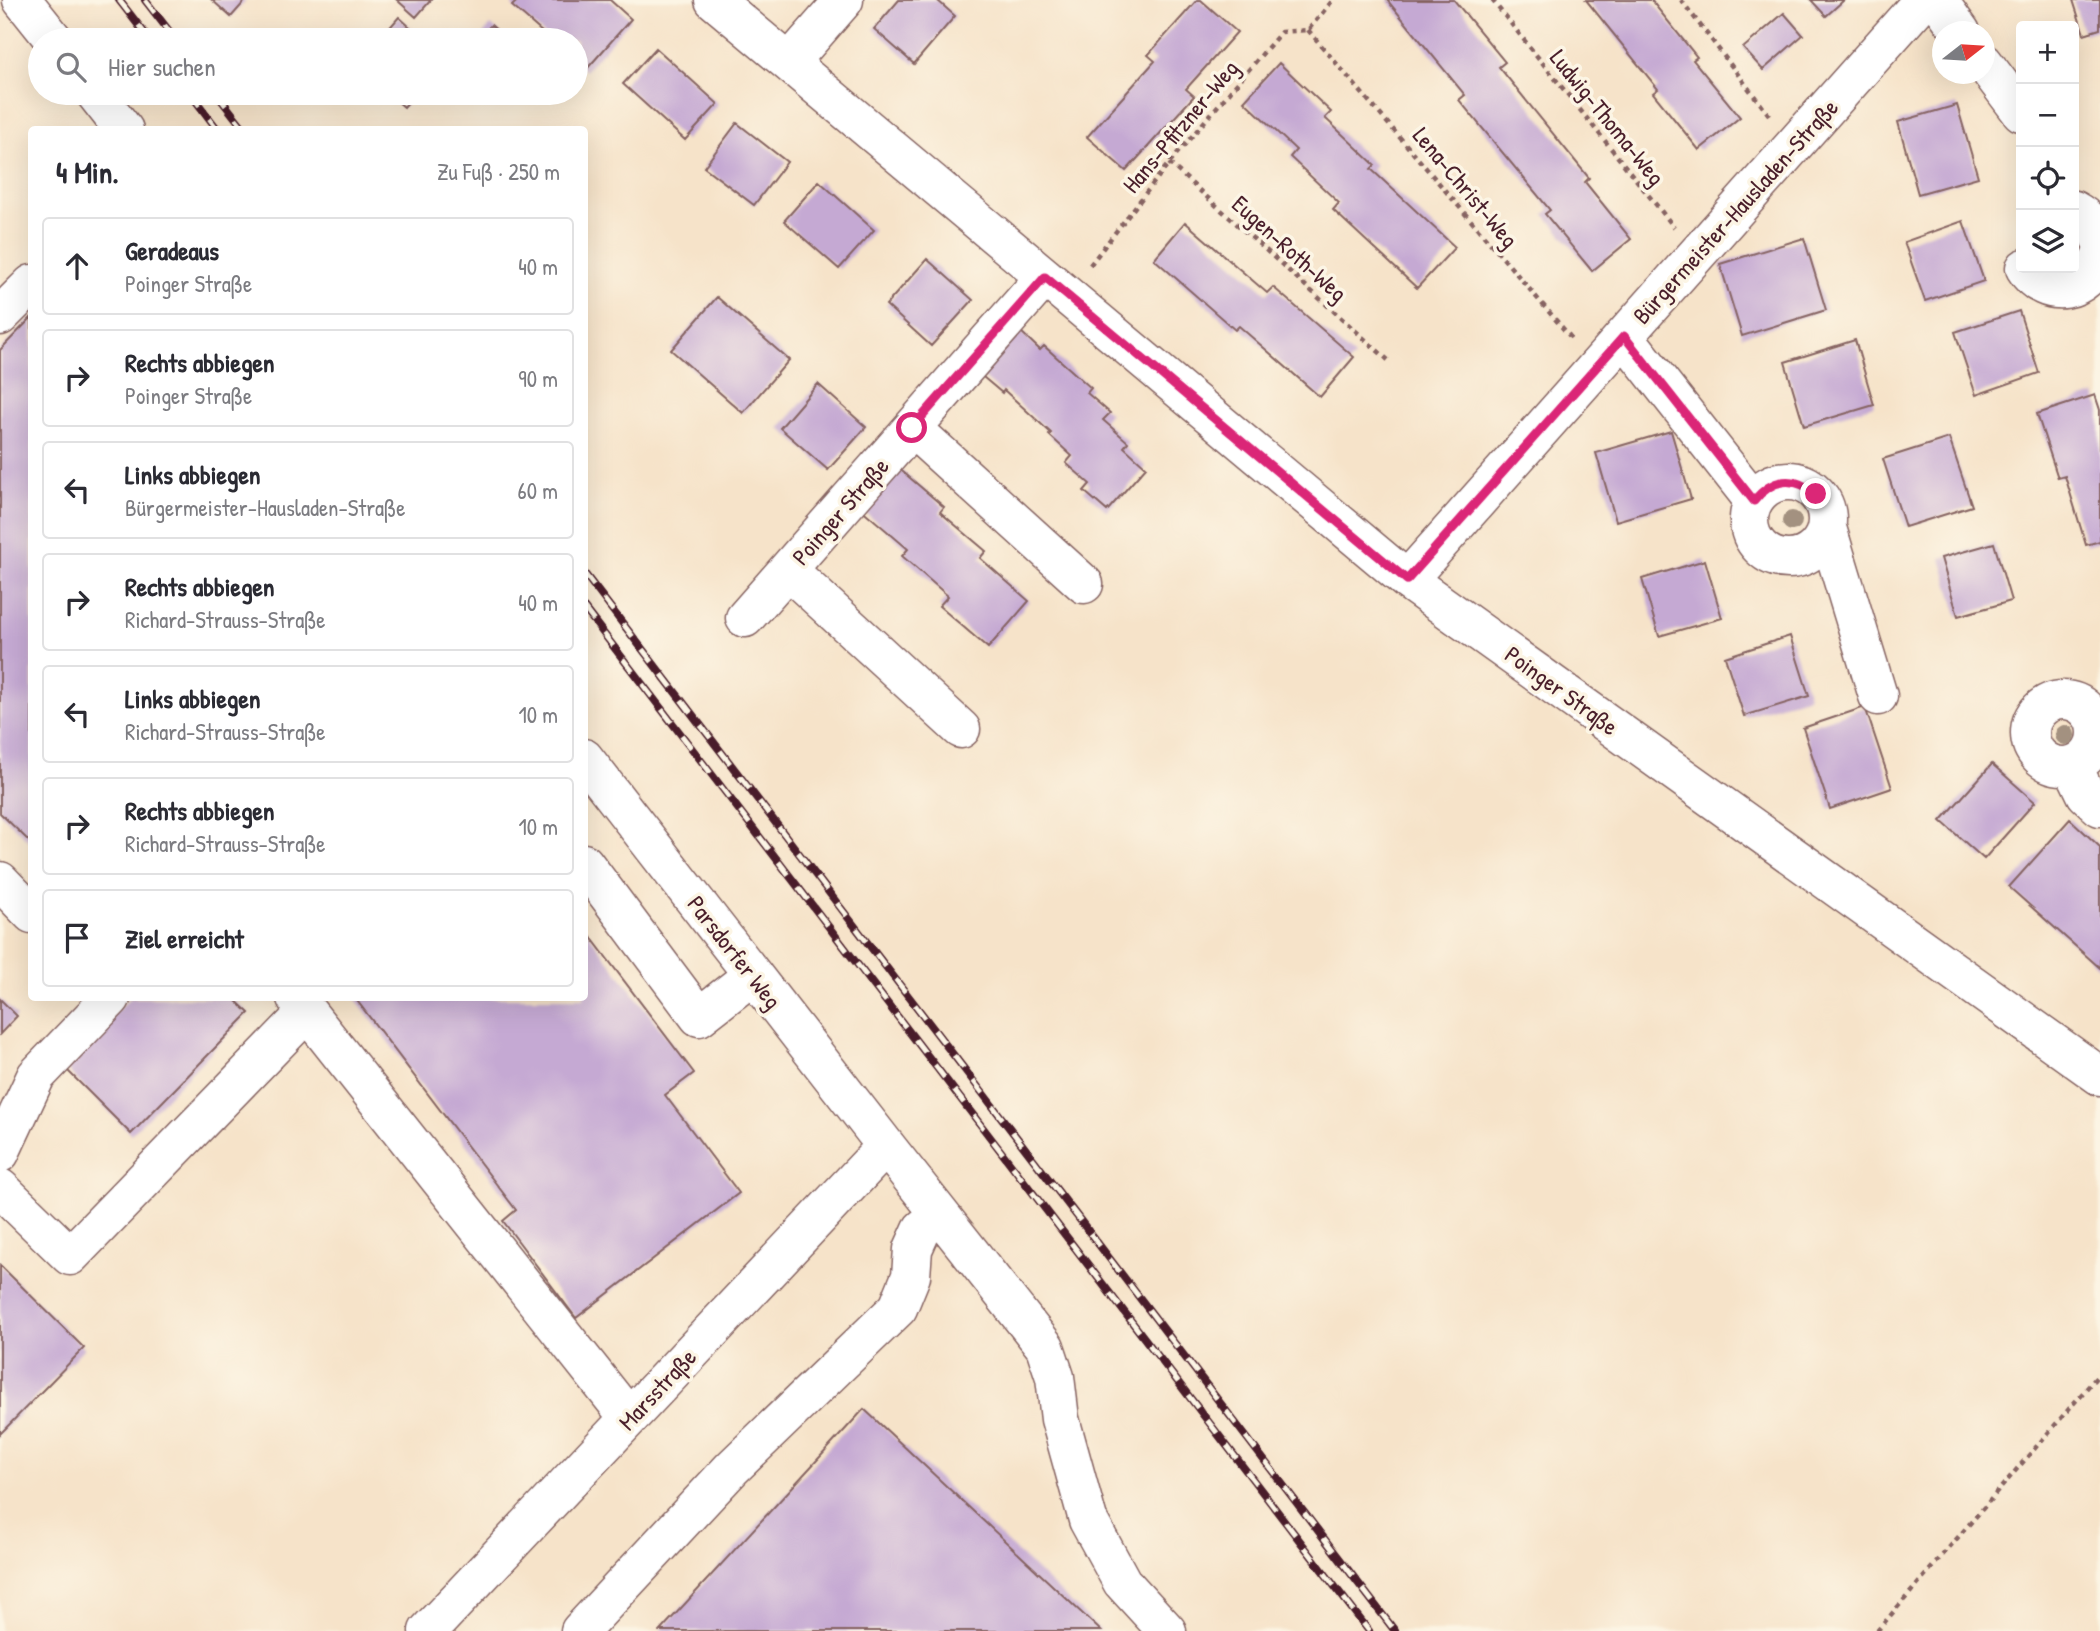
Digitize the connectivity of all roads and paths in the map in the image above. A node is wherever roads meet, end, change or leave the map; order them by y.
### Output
1 (22, 0) edge
2 (714, 0) edge
3 (844, 0) edge
4 (1333, 0) edge
5 (1492, 0) edge
6 (1681, 0) edge
7 (1923, 0) edge
8 (1938, 0) edge
9 (1954, 21) edge
10 (44, 28) edge
11 (1308, 30) junction
12 (790, 62) junction
13 (1995, 78) edge
14 (104, 105) edge
15 (2016, 105) edge
16 (121, 126) edge
17 (1793, 146) junction
18 (1169, 163) junction
19 (2079, 212) edge
20 (2100, 239) edge
21 (1696, 255) junction
22 (2100, 257) edge
23 (2028, 273) edge
24 (1056, 286) junction
25 (28, 288) edge
26 (0, 316) edge
27 (1624, 336) junction
28 (1388, 360) dead end
29 (1596, 367) junction
30 (912, 428) junction
31 (1754, 501) junction
32 (1827, 528) junction
33 (788, 570) junction
34 (1407, 580) junction
35 (1084, 584) dead end
36 (745, 618) dead end
37 (1878, 696) dead end
38 (961, 729) dead end
39 (588, 763) edge
40 (2072, 765) dead end
41 (2100, 807) edge
42 (588, 868) edge
43 (0, 881) edge
44 (28, 911) edge
45 (753, 975) junction
46 (108, 1001) edge
47 (302, 1005) edge
48 (2100, 1076) edge
49 (886, 1146) junction
50 (0, 1153) edge
51 (0, 1188) edge
52 (940, 1215) junction
53 (2100, 1373) edge
54 (629, 1418) junction
55 (428, 1631) edge
56 (580, 1631) edge
57 (1167, 1631) edge
58 (1877, 1631) edge

1 - 10 street
2 - 12 street, Poinger Straße
3 - 12 street
4 - 11 path
5 - 21 path, Ludwig-Thoma-Weg
6 - 17 path
7 - 17 street, Bürgermeister-Hausladen-Straße
8 - 9 street
11 - 18 path, Hans-Pfitzner-Weg
11 - 29 path, Lena-Christ-Weg
12 - 24 street, Poinger Straße
13 - 15 street
14 - 16 street
17 - 21 street, Bürgermeister-Hausladen-Straße
18 - 24 path, Hans-Pfitzner-Weg
18 - 28 path, Eugen-Roth-Weg
19 - 20 street
21 - 27 street, Bürgermeister-Hausladen-Straße
22 - 23 street
24 - 30 street, Poinger Straße
24 - 34 street, Poinger Straße
25 - 26 street
27 - 29 street, Bürgermeister-Hausladen-Straße
27 - 31 street
29 - 34 street, Bürgermeister-Hausladen-Straße
30 - 33 street, Poinger Straße
30 - 35 street
31 - 32 street
31 - 32 street
32 - 37 street
33 - 36 street, Poinger Straße
33 - 38 street
34 - 48 street, Poinger Straße
39 - 45 street, Parsdorfer Weg
40 - 41 street
42 - 45 street
43 - 44 street
45 - 49 street, Parsdorfer Weg
46 - 50 street
47 - 51 street
47 - 54 street
49 - 52 street, Parsdorfer Weg
49 - 54 street, Marsstraße
52 - 56 street
52 - 57 street, Parsdorfer Weg
53 - 58 path
54 - 55 street, Marsstraße

